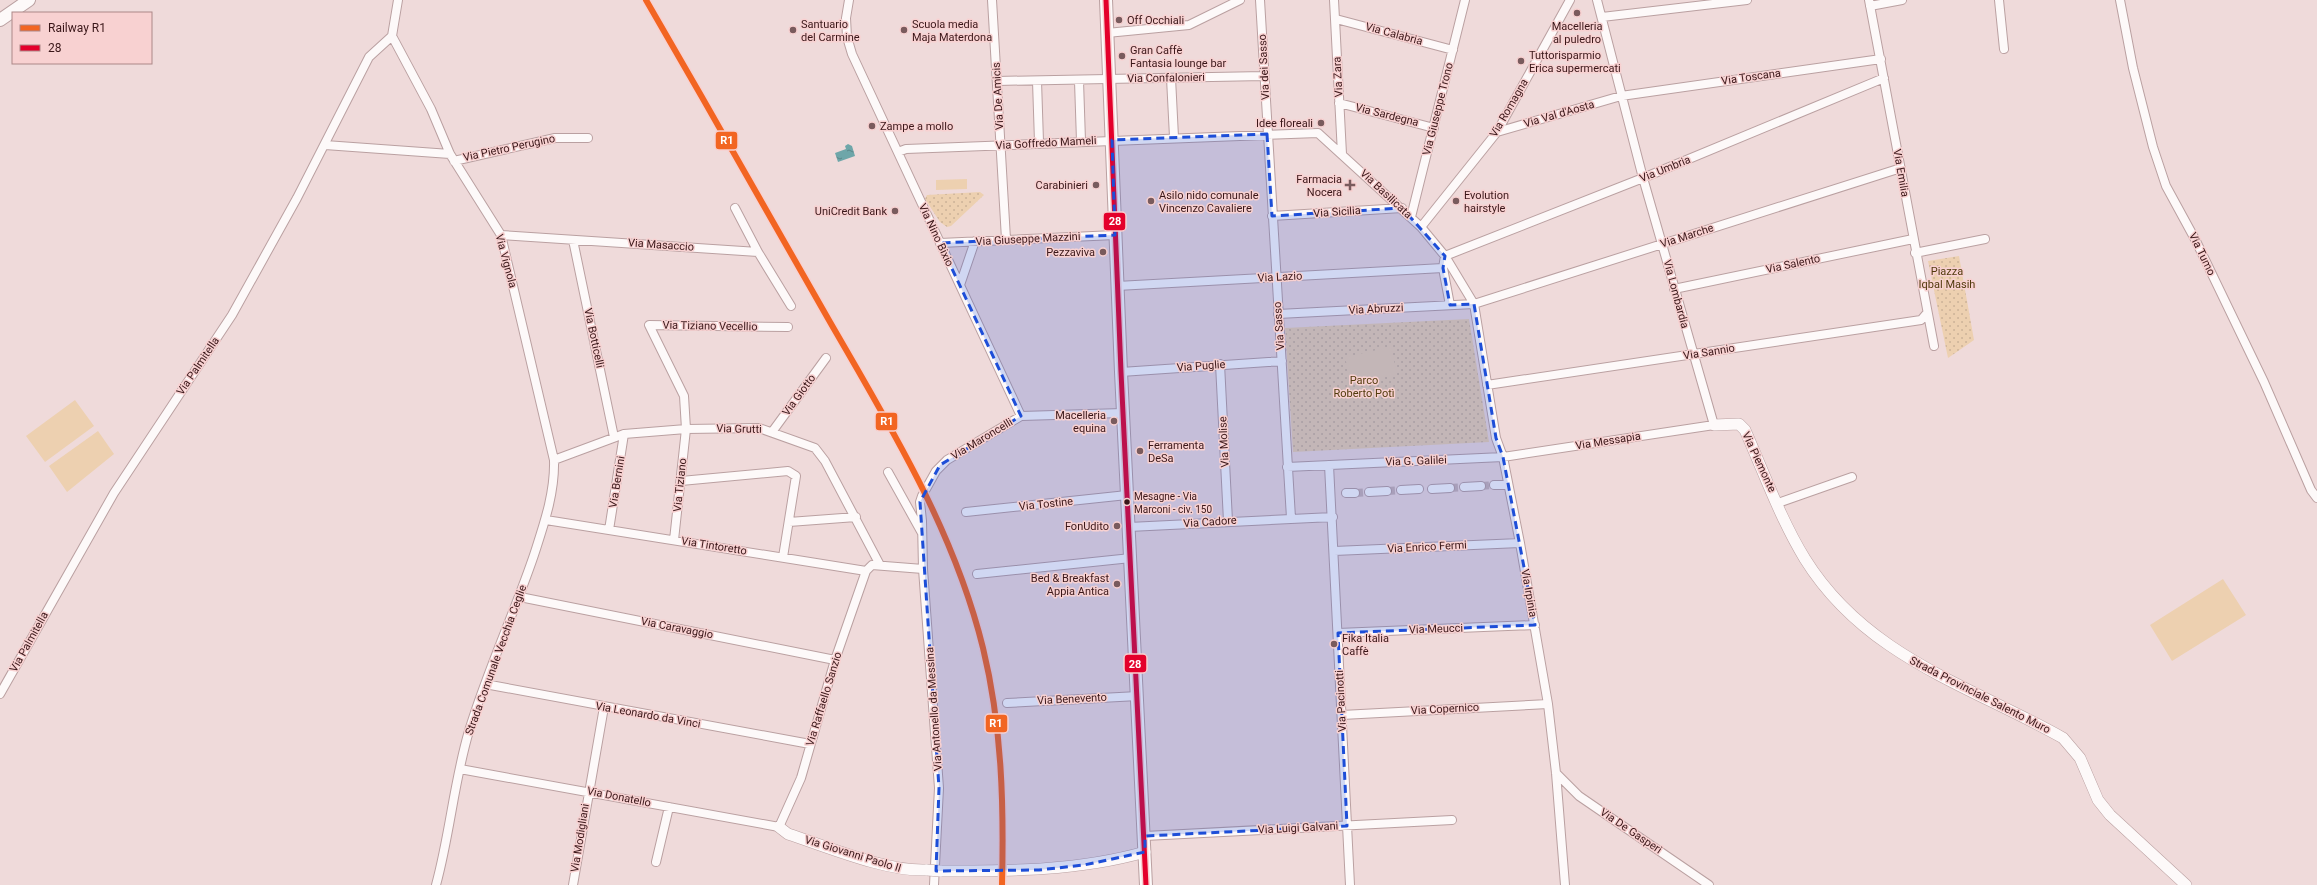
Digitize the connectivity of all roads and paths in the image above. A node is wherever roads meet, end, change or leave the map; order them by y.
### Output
1 (29, 0) edge
2 (398, 0) edge
3 (992, 0) edge
4 (1106, 0) edge
5 (1240, 0) edge
6 (1260, 0) edge
7 (1334, 0) edge
8 (1465, 0) edge
9 (1570, 0) edge
10 (1597, 0) edge
11 (1747, 0) edge
12 (1902, 0) edge
13 (1999, 0) edge
14 (2120, 0) edge
15 (851, 1) edge
16 (1870, 3) edge
17 (1602, 17) junction
18 (1336, 18) junction
19 (0, 20) edge
20 (1107, 33) junction
21 (392, 36) junction
22 (2004, 49) dead end
23 (1453, 50) junction
24 (1881, 59) junction
25 (1264, 76) junction
26 (1171, 78) junction
27 (1884, 78) junction
28 (1079, 80) junction
29 (1109, 80) junction
30 (997, 81) junction
31 (1037, 81) junction
32 (1622, 96) junction
33 (1339, 103) junction
34 (1434, 128) junction
35 (1497, 132) junction
36 (1267, 134) junction
37 (1174, 137) junction
38 (588, 138) dead end
39 (1112, 140) junction
40 (1081, 141) junction
41 (1039, 142) junction
42 (325, 145) junction
43 (1001, 145) junction
44 (898, 152) junction
45 (1342, 154) junction
46 (452, 157) junction
47 (1901, 168) junction
48 (1643, 178) junction
49 (735, 208) dead end
50 (1402, 208) junction
51 (1272, 216) junction
52 (1411, 217) junction
53 (1421, 227) junction
54 (501, 235) junction
55 (1115, 235) junction
56 (1006, 239) junction
57 (1913, 239) junction
58 (1985, 239) dead end
59 (573, 240) junction
60 (975, 241) junction
61 (940, 243) junction
62 (1662, 244) junction
63 (758, 252) junction
64 (1915, 252) junction
65 (1445, 256) junction
66 (1443, 268) junction
67 (1276, 277) junction
68 (960, 285) junction
69 (1117, 286) junction
70 (1674, 289) junction
71 (1474, 304) junction
72 (1450, 305) junction
73 (791, 306) dead end
74 (1927, 313) junction
75 (1278, 314) junction
76 (788, 327) dead end
77 (1934, 346) dead end
78 (1692, 355) junction
79 (826, 358) dead end
80 (1282, 361) junction
81 (1220, 364) junction
82 (1121, 372) junction
83 (1487, 385) junction
84 (1123, 413) junction
85 (1021, 416) junction
86 (1714, 425) junction
87 (686, 429) junction
88 (772, 432) junction
89 (624, 434) junction
90 (614, 437) junction
91 (1503, 457) junction
92 (554, 460) junction
93 (1329, 465) junction
94 (1287, 467) junction
95 (888, 472) dead end
96 (1852, 477) dead end
97 (681, 481) junction
98 (1494, 485) tunnel mouth
99 (1508, 485) junction
100 (1481, 486) tunnel mouth
101 (1464, 487) tunnel mouth
102 (1450, 488) tunnel mouth
103 (1419, 489) dead end
104 (1432, 489) dead end
105 (1401, 490) tunnel mouth
106 (1387, 491) tunnel mouth
107 (1369, 492) tunnel mouth
108 (1346, 493) dead end
109 (1355, 493) tunnel mouth
110 (1127, 496) junction
111 (2317, 498) edge
112 (1778, 503) junction
113 (966, 512) dead end
114 (856, 517) junction
115 (1333, 517) junction
116 (1291, 518) junction
117 (546, 520) junction
118 (1228, 521) junction
119 (789, 522) junction
120 (1129, 527) junction
121 (609, 530) junction
122 (922, 534) junction
123 (674, 540) junction
124 (1520, 543) junction
125 (1334, 551) junction
126 (782, 557) junction
127 (1131, 558) junction
128 (880, 565) junction
129 (923, 569) junction
130 (866, 571) junction
131 (976, 574) dead end
132 (520, 597) junction
133 (1535, 625) junction
134 (1338, 633) junction
135 (835, 660) junction
136 (485, 684) junction
137 (0, 694) edge
138 (1138, 696) junction
139 (1007, 702) dead end
140 (1548, 704) junction
141 (604, 707) junction
142 (1342, 715) junction
143 (810, 744) junction
144 (460, 769) junction
145 (1556, 773) junction
146 (588, 792) junction
147 (669, 807) junction
148 (1452, 820) dead end
149 (1347, 826) junction
150 (779, 827) junction
151 (1145, 836) junction
152 (1145, 852) junction
153 (656, 862) dead end
154 (436, 885) edge
155 (573, 885) edge
156 (934, 885) edge
157 (1146, 885) edge
158 (1350, 885) edge
159 (1565, 885) edge
160 (1709, 885) edge
161 (2186, 885) edge

1 - 19 main road
2 - 21 street
3 - 30 street, Via De Amicis
4 - 20 main road
5 - 20 street
6 - 25 street, Via dei Sasso
7 - 18 street, Via Zara
8 - 23 street, Via Giuseppe Trono
9 - 35 street, Via Romagna
10 - 17 street, Via Lombardia
11 - 17 street
12 - 16 street
13 - 22 street
14 - 111 street, Via Tumo
15 - 44 street, Via Nino Bixio
16 - 24 street, Via Emilia
17 - 32 street, Via Lombardia
18 - 23 street, Via Calabria
18 - 33 street, Via Zara
20 - 29 main road
21 - 42 street, Via Palmitella
21 - 46 street, Via Vignola
23 - 34 street, Via Giuseppe Trono
24 - 27 street, Via Emilia
24 - 32 street, Via Toscana
25 - 26 street, Via Confalonieri
25 - 36 street, Via dei Sasso
26 - 29 street, Via Confalonieri
26 - 37 street
27 - 47 street, Via Emilia
27 - 48 street, Via Umbria
28 - 29 street, Via Confalonieri
28 - 31 street, Via Confalonieri
28 - 40 street
29 - 39 main road
30 - 31 street, Via Confalonieri
30 - 43 street, Via De Amicis
31 - 41 street
32 - 35 street, Via Val d'Aosta
32 - 48 street, Via Lombardia
33 - 34 street, Via Sardegna
33 - 45 street, Via Zara
34 - 52 street, Via Giuseppe Trono
35 - 53 street, Via Romagna
36 - 37 street, Via Goffredo Mameli
36 - 45 street, Via Basilicata
36 - 51 street, Via Sasso
37 - 39 street, Via Goffredo Mameli
38 - 46 street, Via Pietro Perugino
39 - 40 street, Via Goffredo Mameli
39 - 55 main road
40 - 41 street, Via Goffredo Mameli
41 - 43 street, Via Goffredo Mameli
42 - 46 street, Via Pietro Perugino
42 - 137 street, Via Palmitella
43 - 44 street, Via Goffredo Mameli
43 - 56 street, Via De Amicis
44 - 61 street, Via Nino Bixio
45 - 50 street, Via Basilicata
46 - 54 street, Via Vignola
47 - 57 street, Via Emilia
47 - 62 street, Via Marche
48 - 62 street, Via Lombardia
48 - 65 street, Via Umbria
49 - 63 street
50 - 51 street, Via Sicilia
50 - 52 street, Via Basilicata
51 - 67 street, Via Sasso
52 - 53 street, Via Basilicata
53 - 65 street, Via Basilicata
54 - 59 street, Via Masaccio
54 - 92 street, Via Vignola
55 - 56 street, Via Giuseppe Mazzini
55 - 69 main road
56 - 60 street, Via Giuseppe Mazzini
57 - 64 street, Via Emilia
57 - 70 street, Via Salento
58 - 64 street
59 - 63 street, Via Masaccio
59 - 90 street, Via Botticelli
60 - 61 street, Via Giuseppe Mazzini
60 - 68 street
61 - 68 street, Via Nino Bixio
62 - 70 street, Via Lombardia
62 - 71 street, Via Marche
63 - 73 street
64 - 74 street, Via Emilia
65 - 66 street
65 - 71 street, Via Basilicata
66 - 67 street, Via Lazio
66 - 72 street
67 - 69 street, Via Lazio
67 - 75 street, Via Sasso
68 - 85 street, Via Nino Bixio
69 - 82 main road
70 - 78 street, Via Lombardia
71 - 72 street, Via Abruzzi
71 - 83 street, Via Irpinia
72 - 75 street, Via Abruzzi
74 - 77 street, Via Emilia
74 - 78 street, Via Sannio
75 - 80 street, Via Sasso
76 - 87 street, Via Tiziano Vecellio
78 - 83 street, Via Sannio
78 - 86 street, Via Lombardia
79 - 88 street, Via Giotto
80 - 81 street, Via Puglie
80 - 94 street, Via Sasso
81 - 82 street, Via Puglie
81 - 118 street, Via Molise
82 - 84 main road
83 - 91 street, Via Irpinia
84 - 85 street, Via Maroncelli
84 - 110 main road
85 - 122 street, Via Maroncelli
86 - 91 street, Via Messapia
86 - 112 street, Via Piemonte
87 - 88 street, Via Grutti
87 - 89 street, Via Grutti
87 - 97 street, Via Tiziano
88 - 114 street, Via Grutti
89 - 90 street, Via Grutti
89 - 121 street, Via Bernini
90 - 92 street, Via Grutti
91 - 93 street, Via G. Galilei
91 - 99 street, Via Irpinia
92 - 117 street, Strada Comunale Vecchia Ceglie
93 - 94 street, Via G. Galilei
93 - 115 street, Via Pacinotti
94 - 116 street, Via Sasso
95 - 122 street
96 - 112 street
97 - 119 street
97 - 123 street, Via Tiziano
98 - 99 street
99 - 124 street, Via Irpinia
100 - 101 street
102 - 104 street
103 - 105 street
106 - 107 street
108 - 109 street
110 - 113 street, Via Tostine
110 - 120 main road
112 - 161 street, Strada Provinciale Salento Muro
114 - 119 street
114 - 128 street, Via Grutti
115 - 116 street, Via Cadore
115 - 125 street, Via Pacinotti
116 - 118 street, Via Cadore
117 - 121 street, Via Tintoretto
117 - 132 street, Strada Comunale Vecchia Ceglie
118 - 120 street, Via Cadore
119 - 126 street
120 - 127 main road
121 - 123 street, Via Tintoretto
122 - 129 street, Via Antonello da Messina
123 - 126 street, Via Tintoretto
124 - 125 street, Via Enrico Fermi
124 - 133 street, Via Irpinia
125 - 134 street, Via Pacinotti
126 - 130 street, Via Tintoretto
127 - 131 street
127 - 138 main road
128 - 129 street
128 - 130 street
129 - 156 street, Via Antonello da Messina
130 - 135 street, Via Raffaello Sanzio
132 - 135 street, Via Caravaggio
132 - 136 street, Strada Comunale Vecchia Ceglie
133 - 134 street, Via Meucci
133 - 140 street, Via Irpinia
134 - 142 street, Via Pacinotti
135 - 143 street, Via Raffaello Sanzio
136 - 141 street, Via Leonardo da Vinci
136 - 144 street, Strada Comunale Vecchia Ceglie
138 - 139 street, Via Benevento
138 - 151 main road
140 - 142 street, Via Copernico
140 - 145 street, Via Irpinia
141 - 143 street, Via Leonardo da Vinci
141 - 146 street, Via Modigliani
142 - 149 street, Via Pacinotti
143 - 150 street, Via Raffaello Sanzio
144 - 146 street, Via Donatello
144 - 154 street, Strada Comunale Vecchia Ceglie
145 - 159 street, Via Irpinia
145 - 160 street, Via De Gasperi
146 - 147 street, Via Donatello
146 - 155 street, Via Modigliani
147 - 150 street, Via Donatello
147 - 153 street
148 - 149 street, Via Luigi Galvani
149 - 151 street, Via Luigi Galvani
149 - 158 street, Via Pacinotti
150 - 152 street, Via Giovanni Paolo II, bridge
151 - 152 main road
152 - 157 main road

